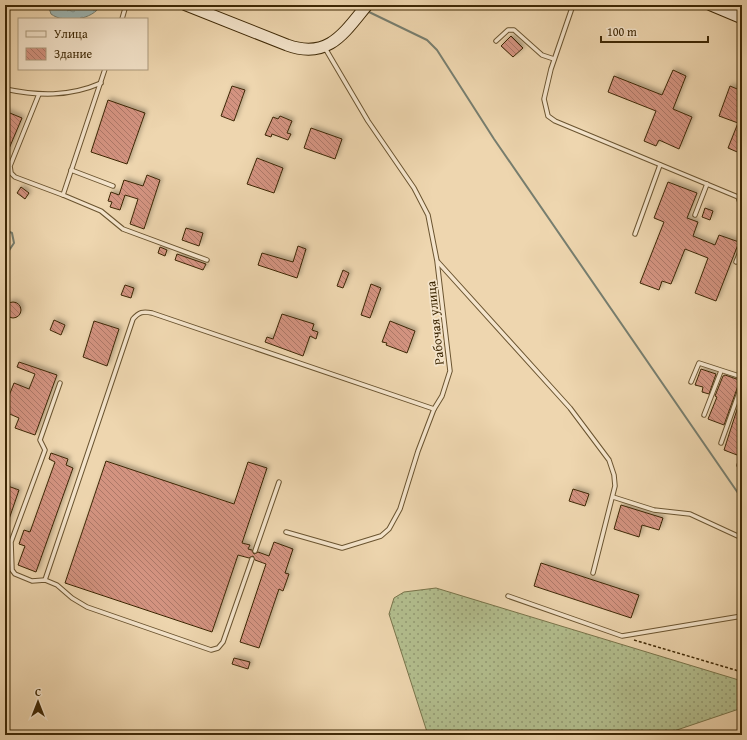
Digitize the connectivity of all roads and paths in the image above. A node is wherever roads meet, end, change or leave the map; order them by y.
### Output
1 (126, 5) edge
2 (186, 5) edge
3 (367, 5) edge
4 (573, 5) edge
5 (711, 5) edge
6 (122, 18) edge
7 (742, 18) edge
8 (496, 41) dead end
9 (324, 47) junction
10 (554, 59) junction
11 (105, 70) edge
12 (101, 83) junction
13 (5, 89) edge
14 (38, 94) junction
15 (660, 164) junction
16 (71, 170) junction
17 (707, 184) junction
18 (113, 186) dead end
19 (63, 195) junction
20 (742, 208) edge
21 (695, 215) dead end
22 (635, 234) dead end
23 (742, 247) edge
24 (207, 260) dead end
25 (438, 261) junction
26 (736, 262) dead end
27 (721, 371) junction
28 (742, 377) edge
29 (691, 382) dead end
30 (60, 383) dead end
31 (742, 384) edge
32 (434, 409) junction
33 (704, 415) dead end
34 (720, 443) dead end
35 (742, 458) edge
36 (739, 465) dead end
37 (279, 482) dead end
38 (613, 497) junction
39 (286, 532) dead end
40 (742, 538) edge
41 (255, 551) dead end
42 (252, 559) dead end
43 (593, 573) dead end
44 (45, 580) junction
45 (508, 596) dead end
46 (742, 616) edge
47 (622, 636) junction
48 (742, 672) edge

1 - 6 lane
2 - 9 street
3 - 9 street
4 - 10 lane
5 - 7 street
8 - 10 lane
9 - 25 lane, Рабочая улица
10 - 15 lane
11 - 12 lane
12 - 14 lane
12 - 16 lane
13 - 14 lane
14 - 19 lane
15 - 17 lane
15 - 22 lane
16 - 18 lane
16 - 19 lane
17 - 20 lane
17 - 21 lane
19 - 24 lane
23 - 26 lane
25 - 32 lane, Рабочая улица
25 - 38 lane
27 - 28 lane
27 - 29 lane
27 - 33 lane
30 - 44 lane
31 - 34 lane
32 - 39 lane, Рабочая улица
32 - 44 lane
35 - 36 lane
37 - 41 lane
38 - 40 lane
38 - 43 lane
42 - 44 lane
45 - 47 lane
46 - 47 lane
47 - 48 path

